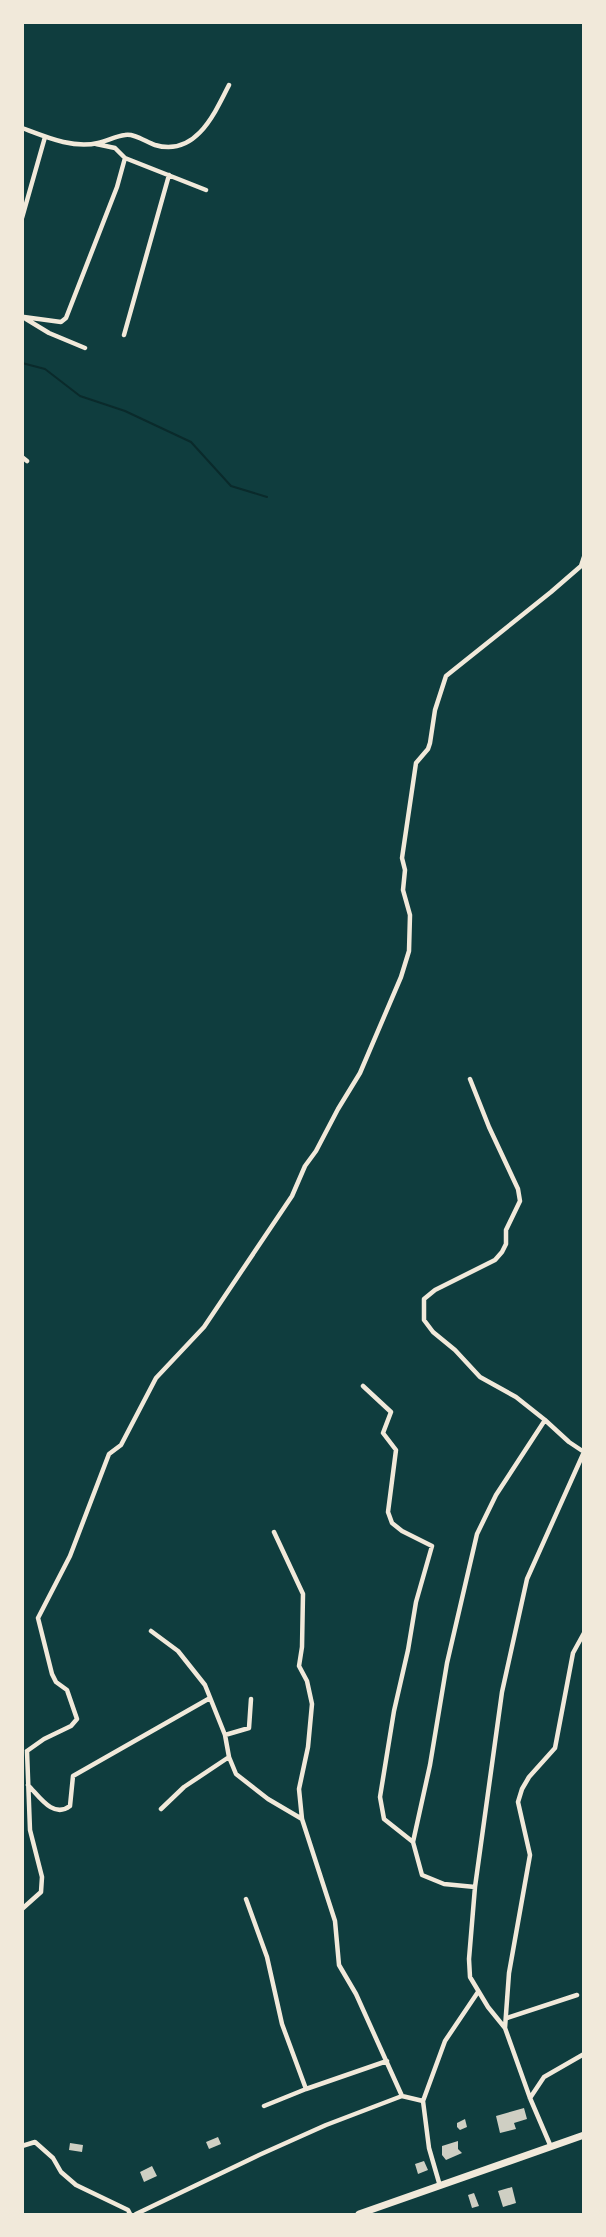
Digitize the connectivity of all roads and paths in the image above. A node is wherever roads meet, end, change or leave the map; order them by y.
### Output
1 (229, 86) dead end
2 (22, 128) edge
3 (45, 137) junction
4 (96, 144) junction
5 (124, 158) junction
6 (169, 175) junction
7 (206, 190) dead end
8 (22, 193) edge
9 (28, 195) junction
10 (22, 218) edge
11 (23, 316) edge
12 (124, 335) dead end
13 (85, 348) dead end
14 (584, 557) edge
15 (470, 1079) dead end
16 (363, 1386) dead end
17 (544, 1420) junction
18 (584, 1452) edge
19 (274, 1532) dead end
20 (151, 1631) dead end
21 (584, 1633) edge
22 (210, 1698) junction
23 (250, 1700) dead end
24 (225, 1735) junction
25 (22, 1746) edge
26 (27, 1751) junction
27 (230, 1757) junction
28 (28, 1785) junction
29 (161, 1809) dead end
30 (302, 1819) junction
31 (413, 1842) junction
32 (475, 1887) junction
33 (246, 1899) dead end
34 (22, 1909) edge
35 (478, 1992) junction
36 (577, 1995) dead end
37 (507, 2018) junction
38 (505, 2028) junction
39 (584, 2054) edge
40 (387, 2061) junction
41 (306, 2089) junction
42 (402, 2096) junction
43 (530, 2098) junction
44 (423, 2101) junction
45 (264, 2106) dead end
46 (584, 2135) edge
47 (22, 2146) edge
48 (551, 2147) junction
49 (440, 2186) junction
50 (130, 2214) edge
51 (136, 2214) edge
52 (358, 2214) edge

1 - 4 street
2 - 3 street
3 - 4 street
3 - 9 street
4 - 5 street
5 - 6 street
5 - 11 street
6 - 7 street
6 - 12 street
8 - 9 street
9 - 10 street
11 - 13 street
14 - 26 street
15 - 17 street
16 - 31 street
17 - 18 street
17 - 31 street
18 - 32 street
19 - 30 street
20 - 22 street
21 - 37 street
22 - 24 street
22 - 28 street
23 - 24 street
24 - 27 street
25 - 26 street
26 - 28 street
27 - 29 street
27 - 30 street
28 - 34 street
30 - 40 street
31 - 32 street
32 - 35 street
33 - 41 street
35 - 38 street
35 - 44 street
36 - 37 street
37 - 38 street
38 - 43 street
39 - 43 street
40 - 41 street
40 - 42 street
41 - 45 street
42 - 44 street
42 - 51 street
43 - 48 street
44 - 49 street
46 - 48 main road
47 - 50 street
48 - 49 main road
49 - 52 main road

